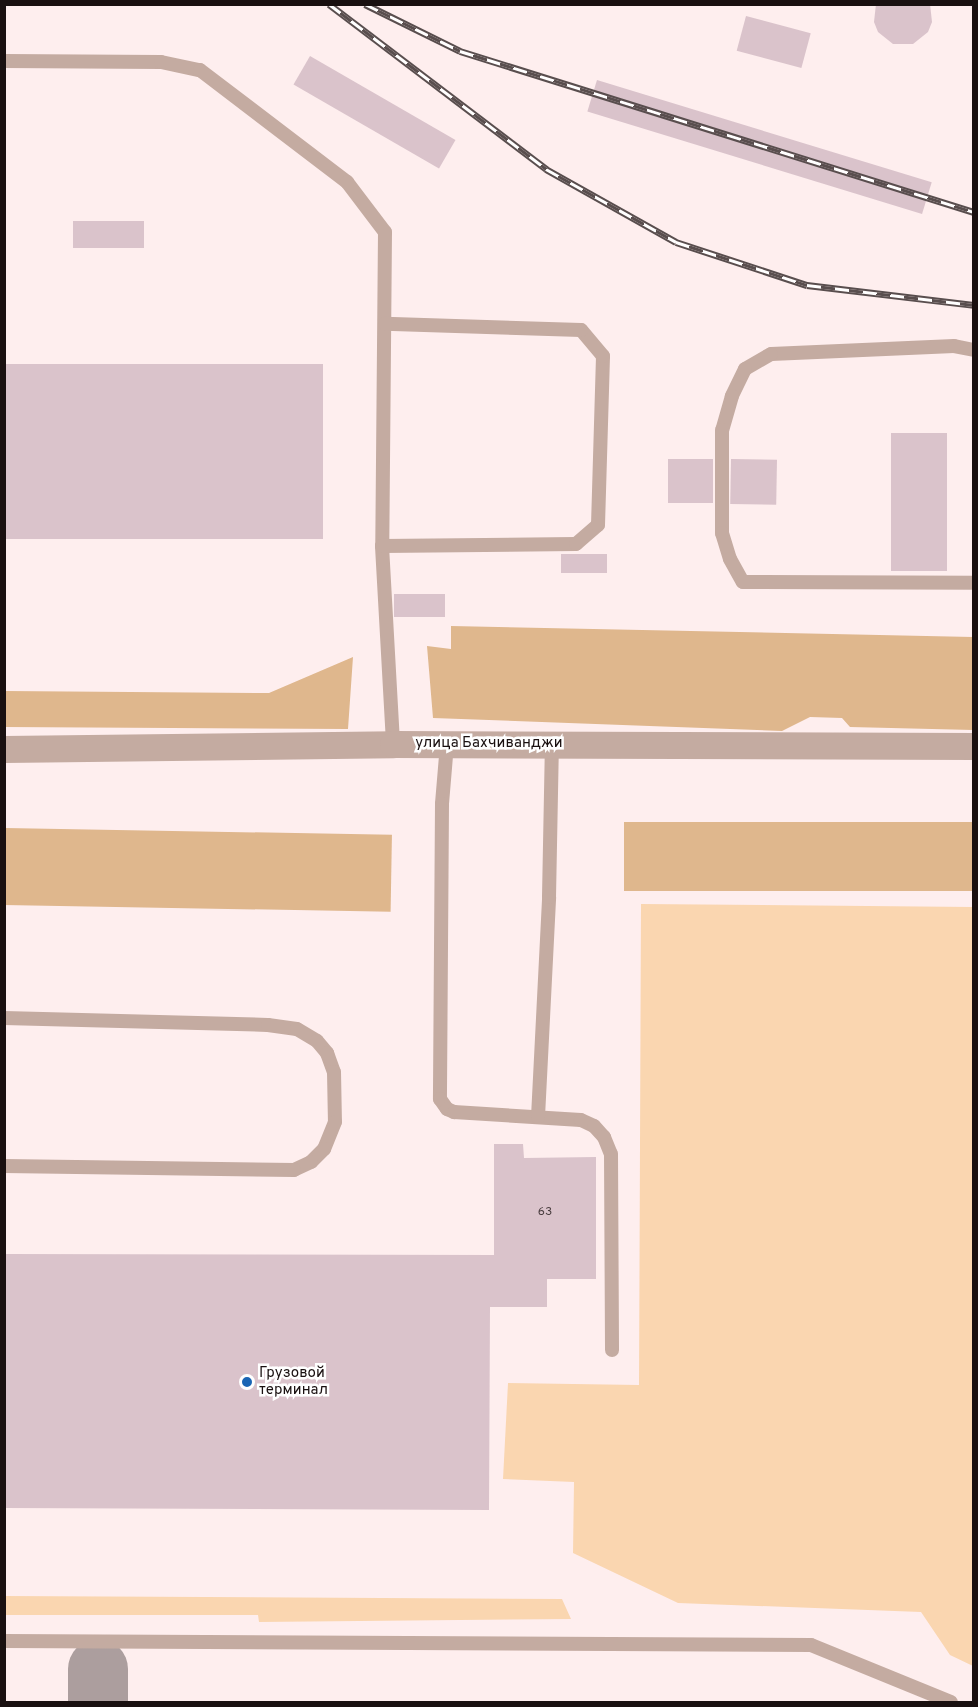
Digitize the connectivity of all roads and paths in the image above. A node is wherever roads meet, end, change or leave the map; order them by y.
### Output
1 (4, 61) edge
2 (385, 324) junction
3 (974, 350) edge
4 (382, 546) junction
5 (974, 583) edge
6 (393, 744) junction
7 (447, 744) junction
8 (552, 745) junction
9 (974, 746) edge
10 (4, 749) edge
11 (4, 1018) edge
12 (538, 1117) junction
13 (4, 1166) edge
14 (612, 1350) dead end
15 (4, 1641) edge
16 (951, 1702) edge

1 - 2 lane
2 - 4 lane
2 - 4 lane
3 - 5 lane
4 - 6 lane
6 - 7 street, улица Бахчиванджи
6 - 10 street, улица Бахчиванджи
7 - 8 street, улица Бахчиванджи
7 - 12 lane
8 - 9 street, улица Бахчиванджи
8 - 12 lane
11 - 13 lane
12 - 14 lane
15 - 16 lane

